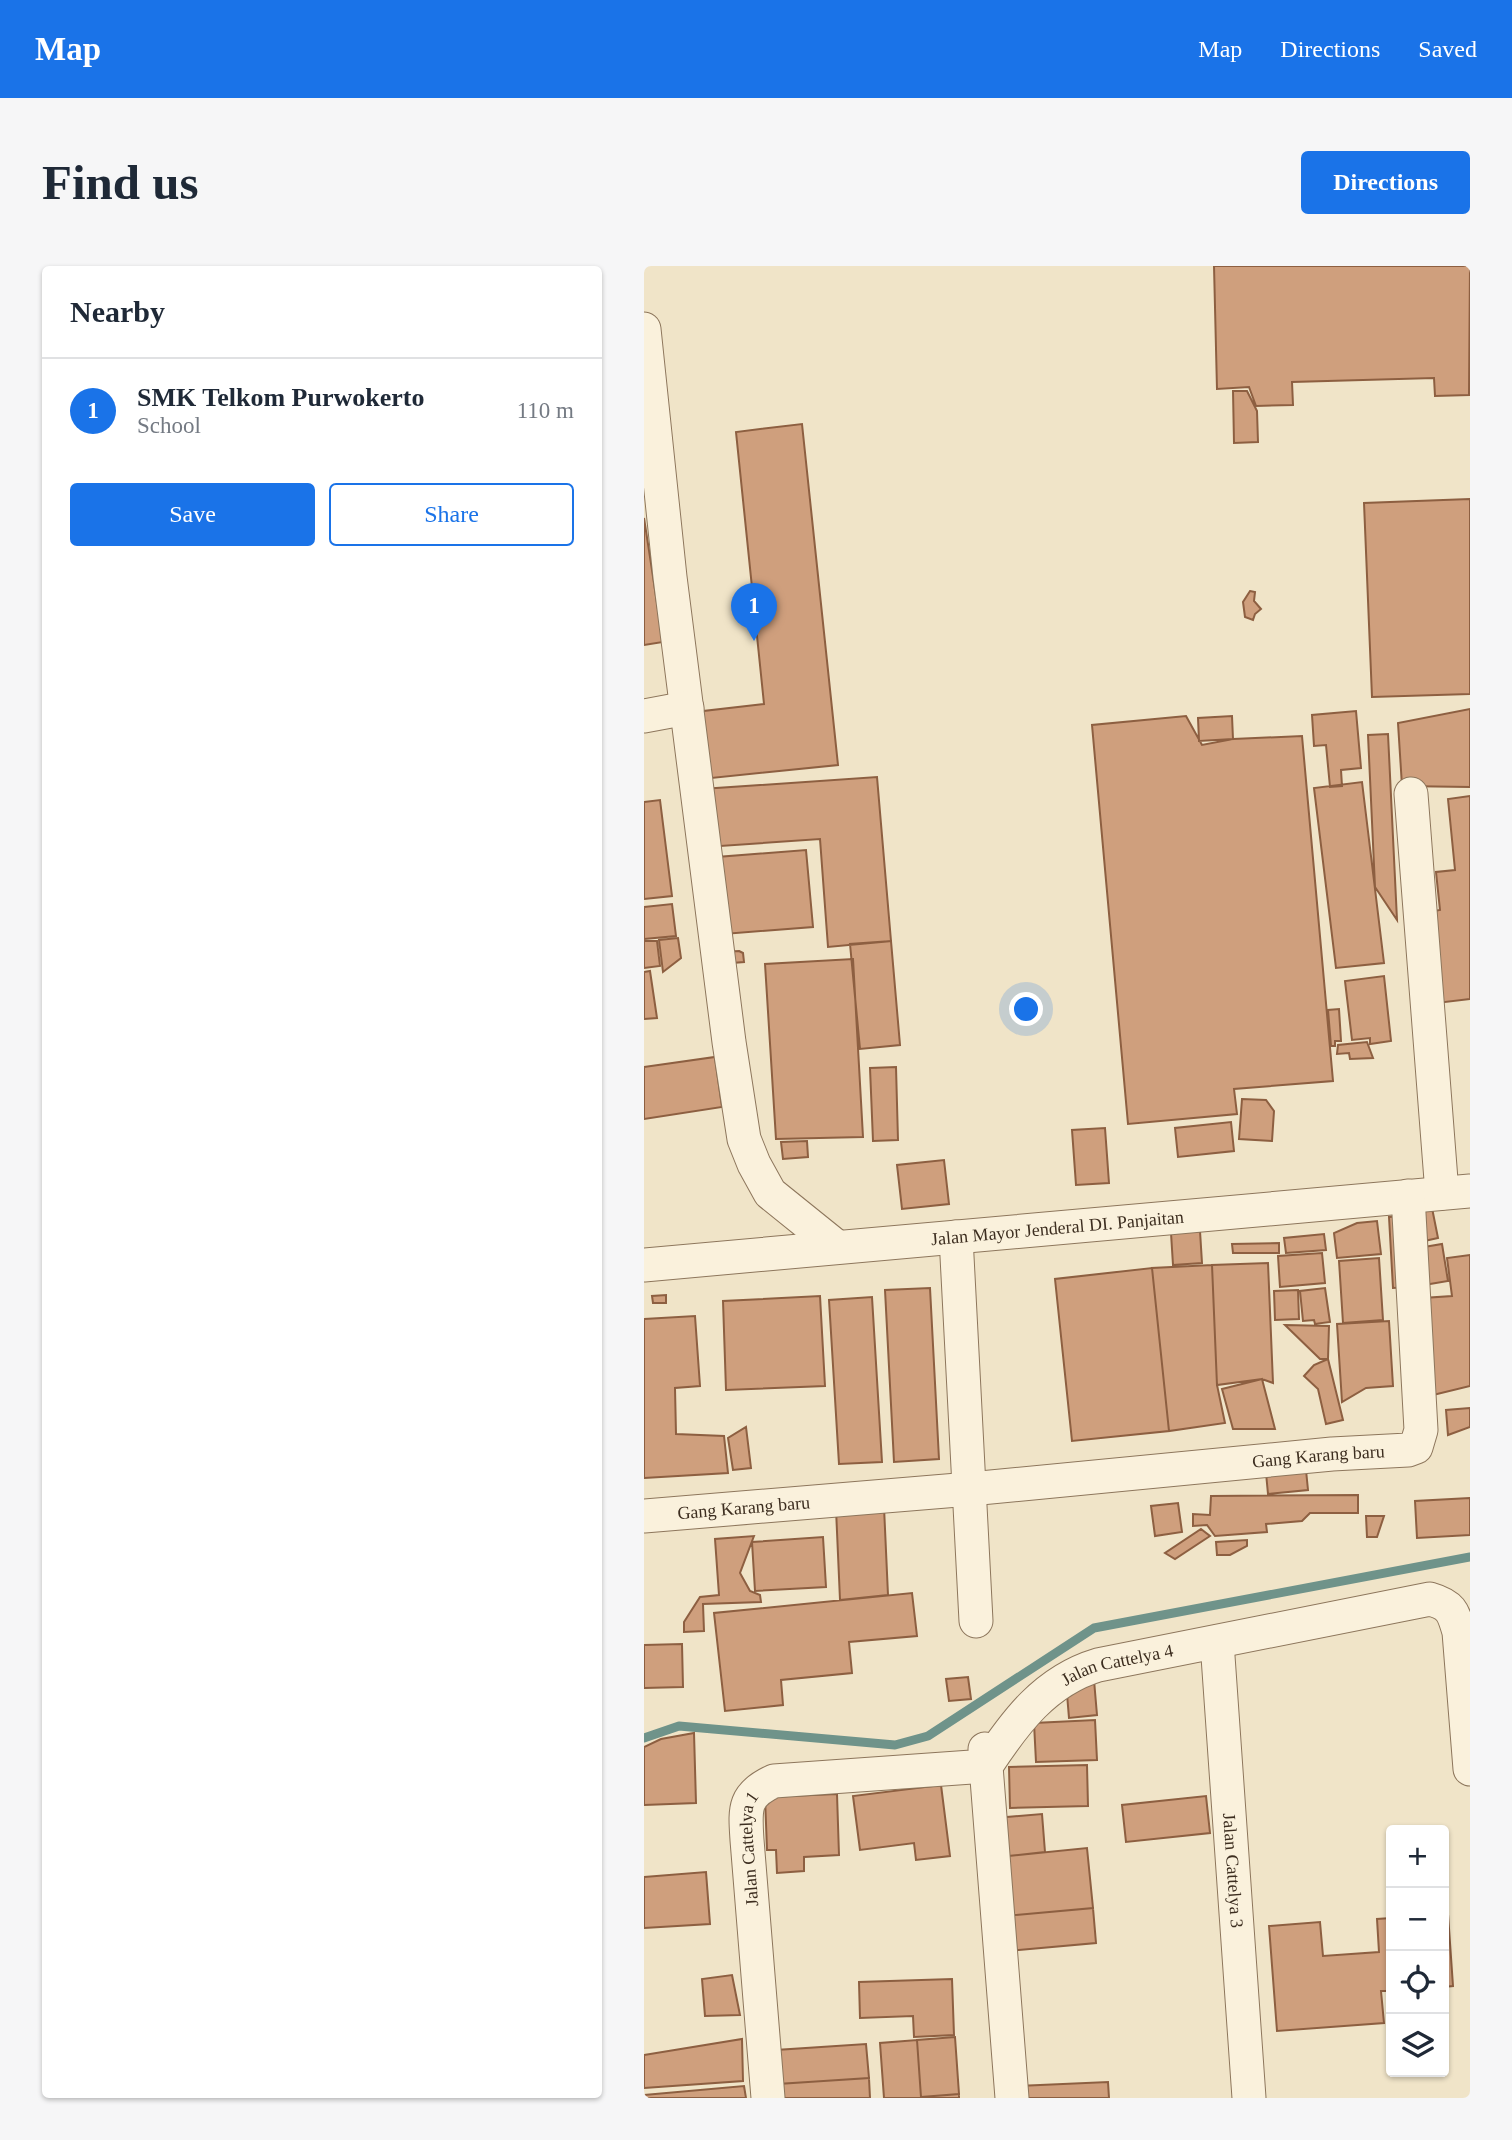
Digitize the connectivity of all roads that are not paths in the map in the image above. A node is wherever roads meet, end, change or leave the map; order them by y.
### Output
1 (644, 329) edge
2 (687, 708) junction
3 (644, 716) edge
4 (1411, 794) dead end
5 (1456, 1192) edge
6 (1408, 1196) junction
7 (956, 1237) junction
8 (837, 1247) junction
9 (644, 1265) edge
10 (970, 1489) junction
11 (644, 1516) edge
12 (976, 1621) dead end
13 (1217, 1642) junction
14 (986, 1758) junction
15 (1470, 1769) edge
16 (768, 2098) edge
17 (1012, 2098) edge
18 (1249, 2098) edge

1 - 2 street
2 - 3 street
2 - 8 street
4 - 5 street
5 - 6 street, Jalan Mayor Jenderal DI. Panjaitan
6 - 7 street, Jalan Mayor Jenderal DI. Panjaitan
6 - 10 street, Gang Karang baru
7 - 8 street, Jalan Mayor Jenderal DI. Panjaitan
7 - 10 street
8 - 9 street, Jalan Mayor Jenderal DI. Panjaitan
10 - 11 street, Gang Karang baru
10 - 12 street
13 - 14 street, Jalan Cattelya 4
13 - 15 street, Jalan Cattelya 4
13 - 18 street, Jalan Cattelya 3
14 - 16 street, Jalan Cattelya 1
14 - 17 street

